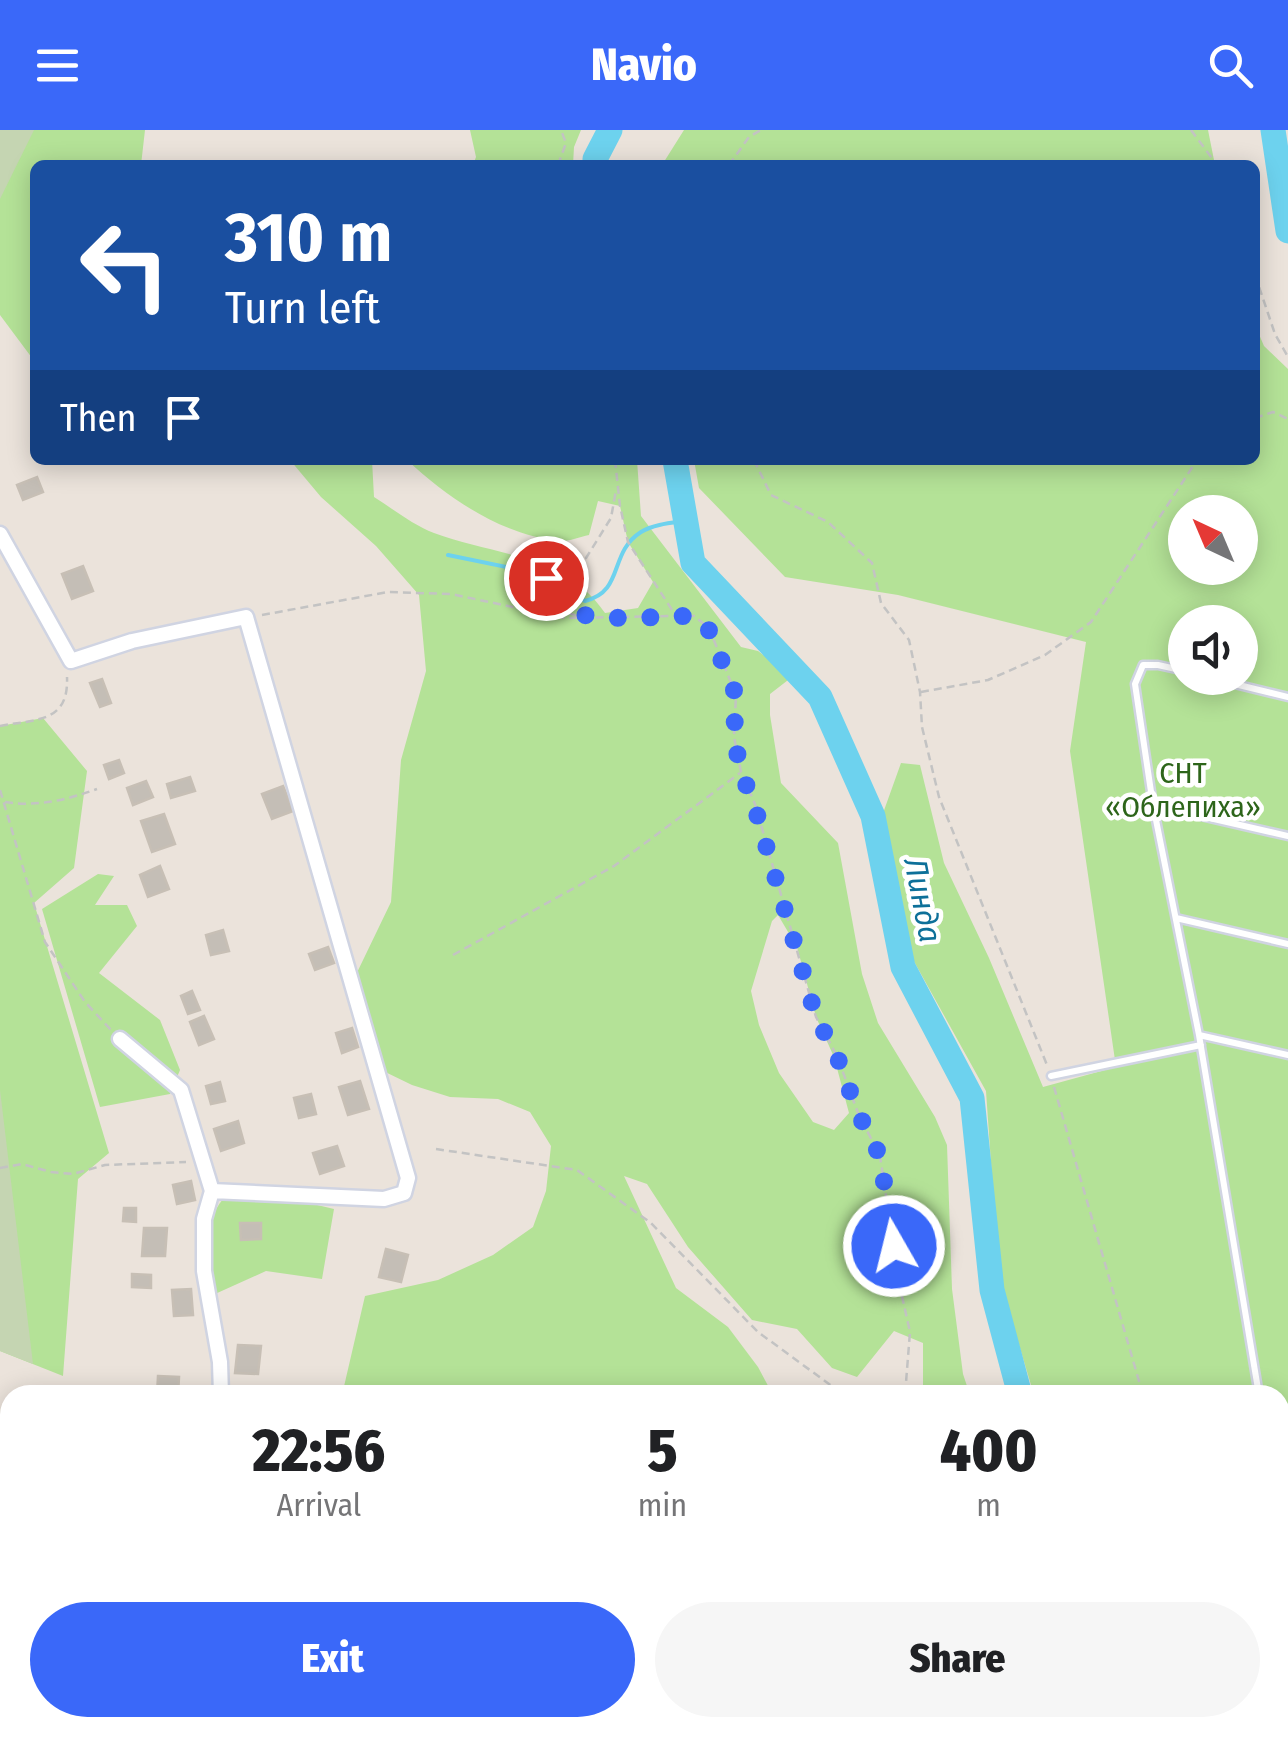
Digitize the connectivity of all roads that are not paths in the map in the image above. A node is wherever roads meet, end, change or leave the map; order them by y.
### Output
1 (0, 534) edge
2 (1168, 667) edge
3 (1258, 690) edge
4 (1288, 697) edge
5 (1152, 805) junction
6 (1288, 836) edge
7 (1176, 918) junction
8 (1288, 944) edge
9 (1199, 1035) junction
10 (120, 1039) road end
11 (1201, 1045) junction
12 (1288, 1055) edge
13 (1050, 1076) road end
14 (212, 1191) junction
15 (221, 1385) edge
16 (1257, 1385) edge

1 - 14 street
2 - 5 lane
3 - 4 lane
5 - 6 lane
5 - 7 lane
7 - 8 lane
7 - 9 lane
9 - 11 lane
9 - 12 lane
10 - 14 street
11 - 13 lane
11 - 16 lane
14 - 15 street

